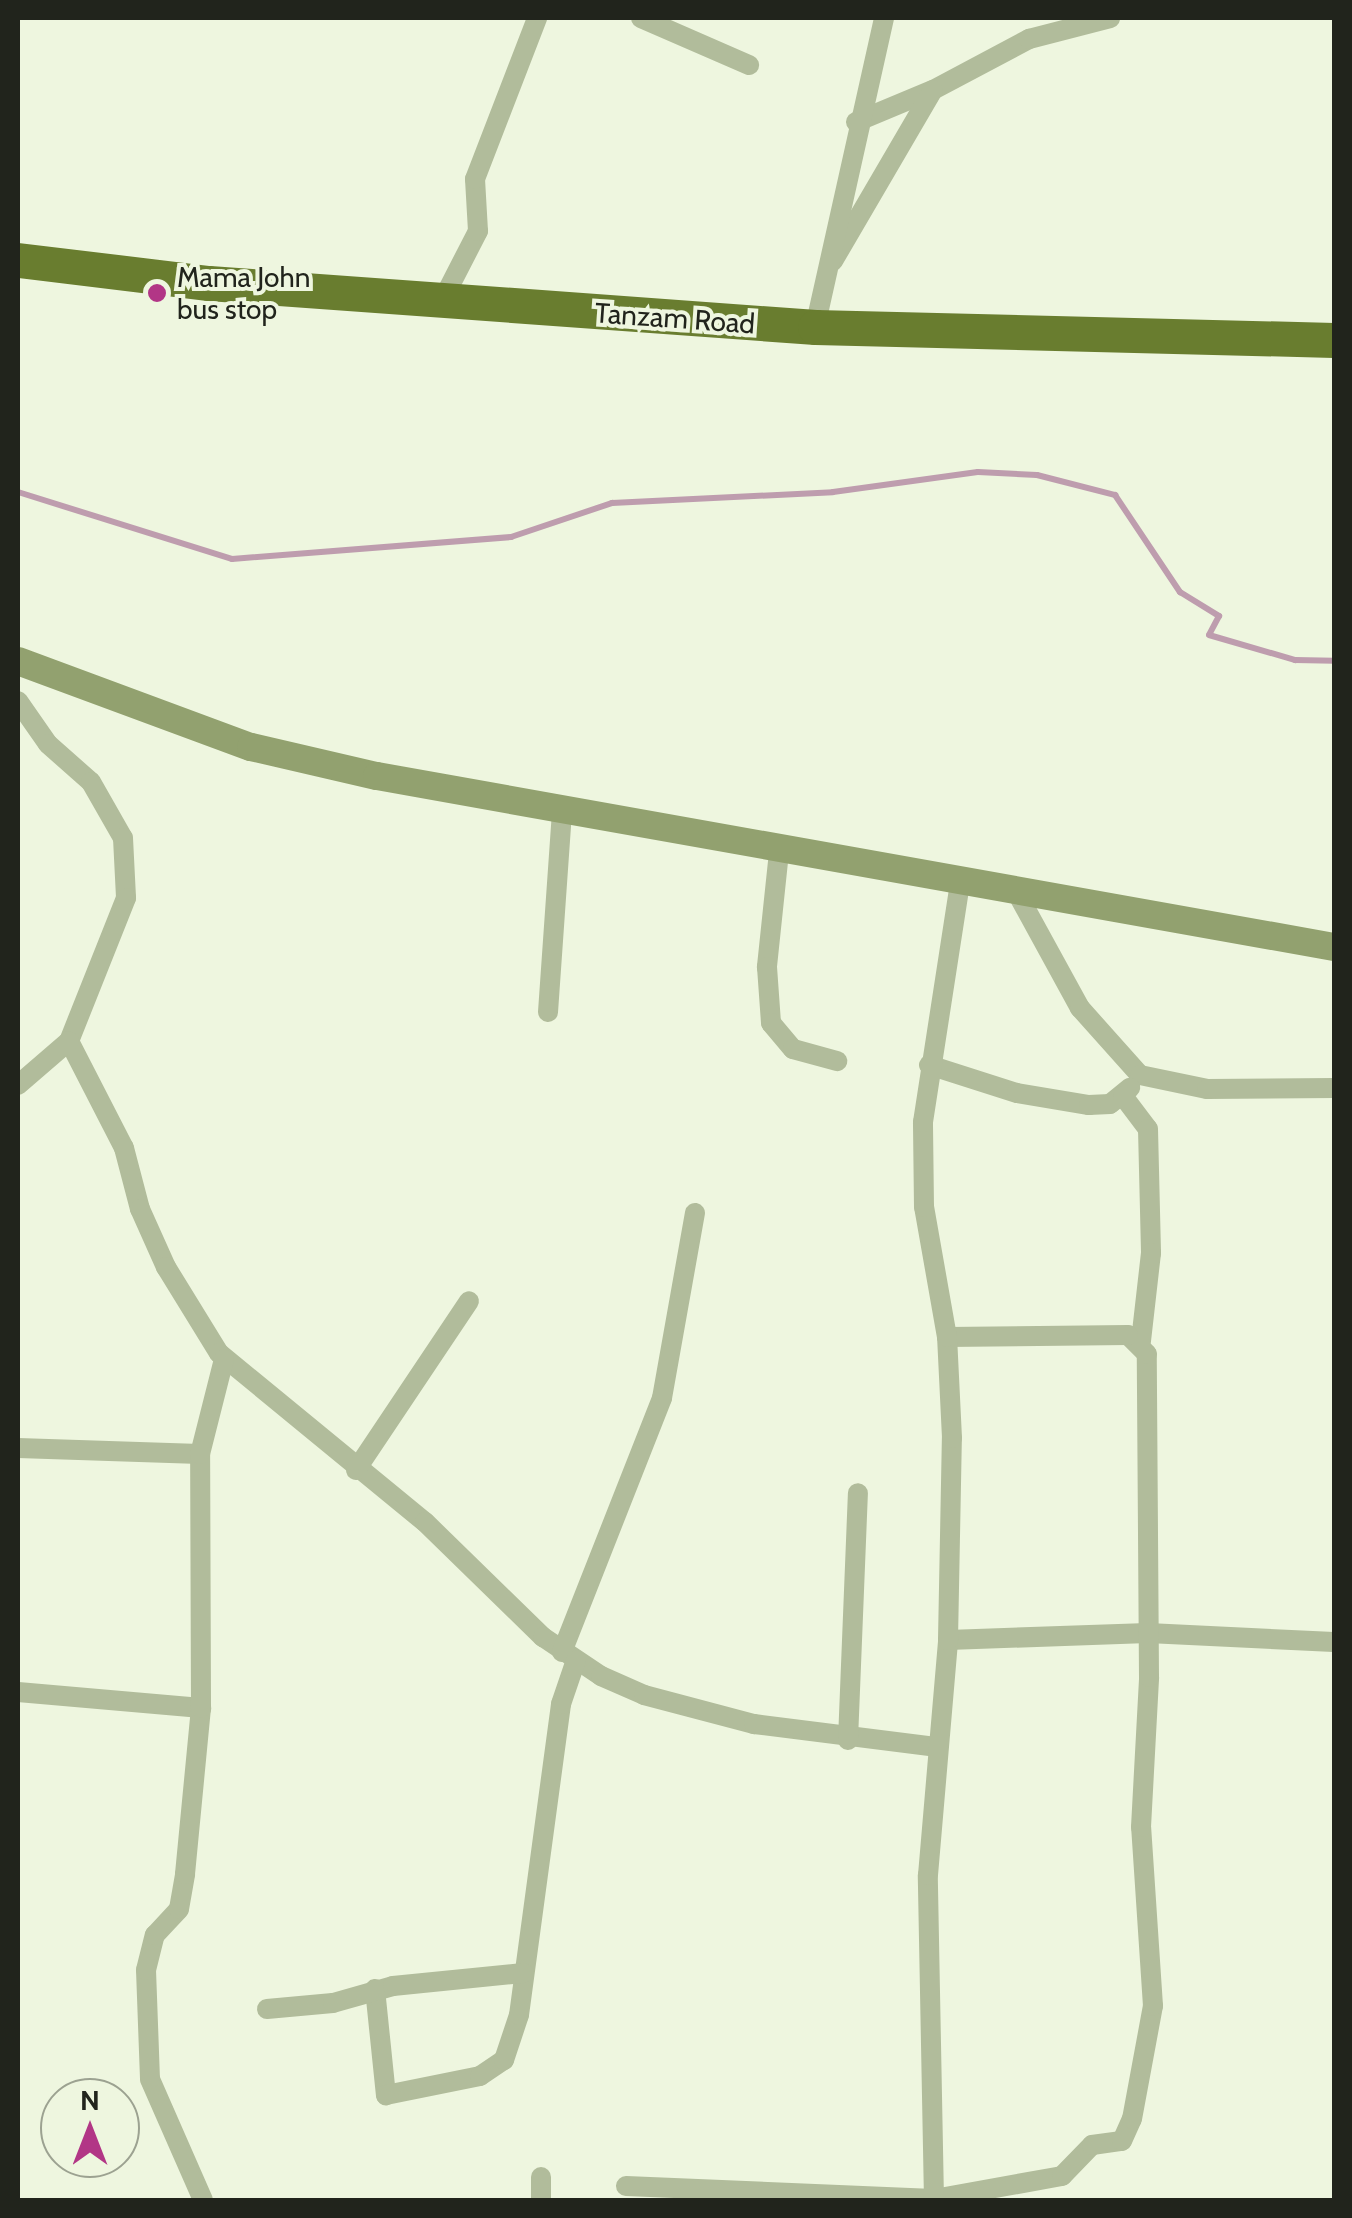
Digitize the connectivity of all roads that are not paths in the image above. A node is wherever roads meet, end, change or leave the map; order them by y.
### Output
1 (538, 18) edge
2 (642, 18) edge
3 (884, 18) edge
4 (1110, 18) edge
5 (748, 65) dead end
6 (933, 90) junction
7 (856, 122) junction
8 (18, 260) edge
9 (826, 274) junction
10 (442, 302) junction
11 (815, 327) junction
12 (1334, 340) edge
13 (18, 661) edge
14 (18, 701) edge
15 (562, 812) junction
16 (778, 852) junction
17 (960, 882) junction
18 (1017, 892) junction
19 (1334, 947) edge
20 (548, 1012) dead end
21 (69, 1041) junction
22 (837, 1061) dead end
23 (928, 1065) junction
24 (1140, 1075) junction
25 (18, 1084) edge
26 (1334, 1088) edge
27 (1123, 1096) junction
28 (696, 1213) dead end
29 (469, 1301) dead end
30 (948, 1337) junction
31 (1141, 1341) junction
32 (224, 1358) junction
33 (18, 1448) edge
34 (200, 1454) junction
35 (356, 1470) junction
36 (858, 1493) dead end
37 (1148, 1634) junction
38 (948, 1640) junction
39 (1334, 1642) edge
40 (569, 1656) junction
41 (18, 1692) edge
42 (201, 1708) junction
43 (848, 1740) junction
44 (936, 1747) junction
45 (522, 1973) junction
46 (374, 1989) junction
47 (267, 2009) dead end
48 (541, 2176) dead end
49 (626, 2186) dead end
50 (203, 2200) edge
51 (541, 2200) edge
52 (934, 2200) edge

1 - 10 street
2 - 5 street
3 - 7 street
4 - 6 street
6 - 7 street
6 - 9 street
7 - 9 street
8 - 10 highway, Tanzam Road
9 - 11 street
10 - 11 highway, Tanzam Road
11 - 12 highway, Tanzam Road
13 - 15 main road
14 - 21 street
15 - 16 main road
15 - 20 street
16 - 17 main road
16 - 22 street
17 - 18 main road
17 - 23 street
18 - 19 main road
18 - 24 street
21 - 25 street
21 - 32 street
23 - 27 street
23 - 30 street
24 - 26 street
24 - 27 street
27 - 31 street
28 - 40 street
29 - 35 street
30 - 31 street
30 - 38 street
31 - 37 street
32 - 34 street
32 - 35 street
33 - 34 street
34 - 42 street
35 - 40 street
36 - 43 street
37 - 38 street
37 - 39 street
37 - 52 street
38 - 44 street
40 - 43 street
40 - 45 street
41 - 42 street
42 - 50 street
43 - 44 street
44 - 52 street
45 - 46 street
45 - 46 street
46 - 47 street
48 - 51 street
49 - 52 street

